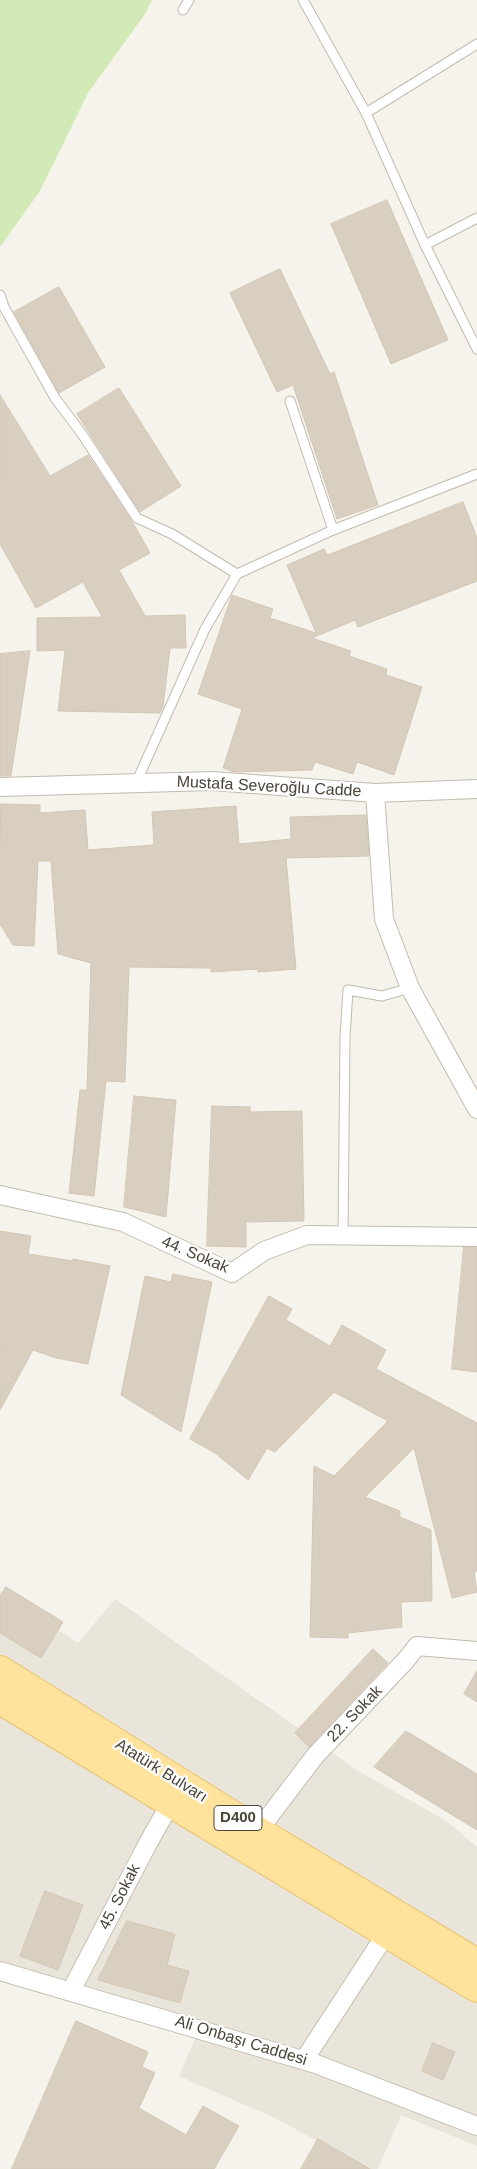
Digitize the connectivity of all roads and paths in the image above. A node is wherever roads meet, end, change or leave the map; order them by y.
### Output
1 (189, 0) edge
2 (303, 0) edge
3 (184, 10) dead end
4 (477, 44) edge
5 (366, 113) junction
6 (477, 218) edge
7 (425, 245) junction
8 (0, 295) edge
9 (477, 349) edge
10 (290, 401) dead end
11 (477, 474) edge
12 (333, 530) junction
13 (237, 574) junction
14 (136, 783) junction
15 (0, 787) edge
16 (477, 789) edge
17 (375, 793) junction
18 (410, 988) junction
19 (477, 1109) edge
20 (0, 1195) edge
21 (343, 1235) junction
22 (477, 1237) edge
23 (477, 1651) edge
24 (0, 1670) edge
25 (0, 1700) edge
26 (170, 1804) junction
27 (258, 1831) junction
28 (386, 1934) junction
29 (477, 1963) edge
30 (0, 1971) edge
31 (477, 1988) edge
32 (72, 1990) junction
33 (304, 2060) junction
34 (477, 2126) edge

1 - 3 lane
2 - 5 lane
4 - 5 lane
5 - 7 lane
6 - 7 lane
7 - 9 lane
8 - 13 lane
10 - 12 lane
11 - 12 lane
12 - 13 lane
13 - 14 lane
14 - 15 street, Mustafa Severoğlu Cadde
14 - 17 street, Mustafa Severoğlu Cadde
16 - 17 street, Mustafa Severoğlu Cadde
17 - 18 street
18 - 19 street
18 - 21 lane
20 - 21 street, 44. Sokak
21 - 22 street, 44. Sokak
23 - 27 street, 22. Sokak
24 - 27 main road, Atatürk Bulvarı / D400
25 - 26 main road, Atatürk Bulvarı / D400
26 - 28 main road, Atatürk Bulvarı / D400
26 - 32 street, 45. Sokak
27 - 29 main road, Atatürk Bulvarı / D400
28 - 31 main road, Atatürk Bulvarı / D400
28 - 33 street
30 - 32 street, Ali Onbaşı Caddesi
32 - 33 street, Ali Onbaşı Caddesi
33 - 34 street, Ali Onbaşı Caddesi

